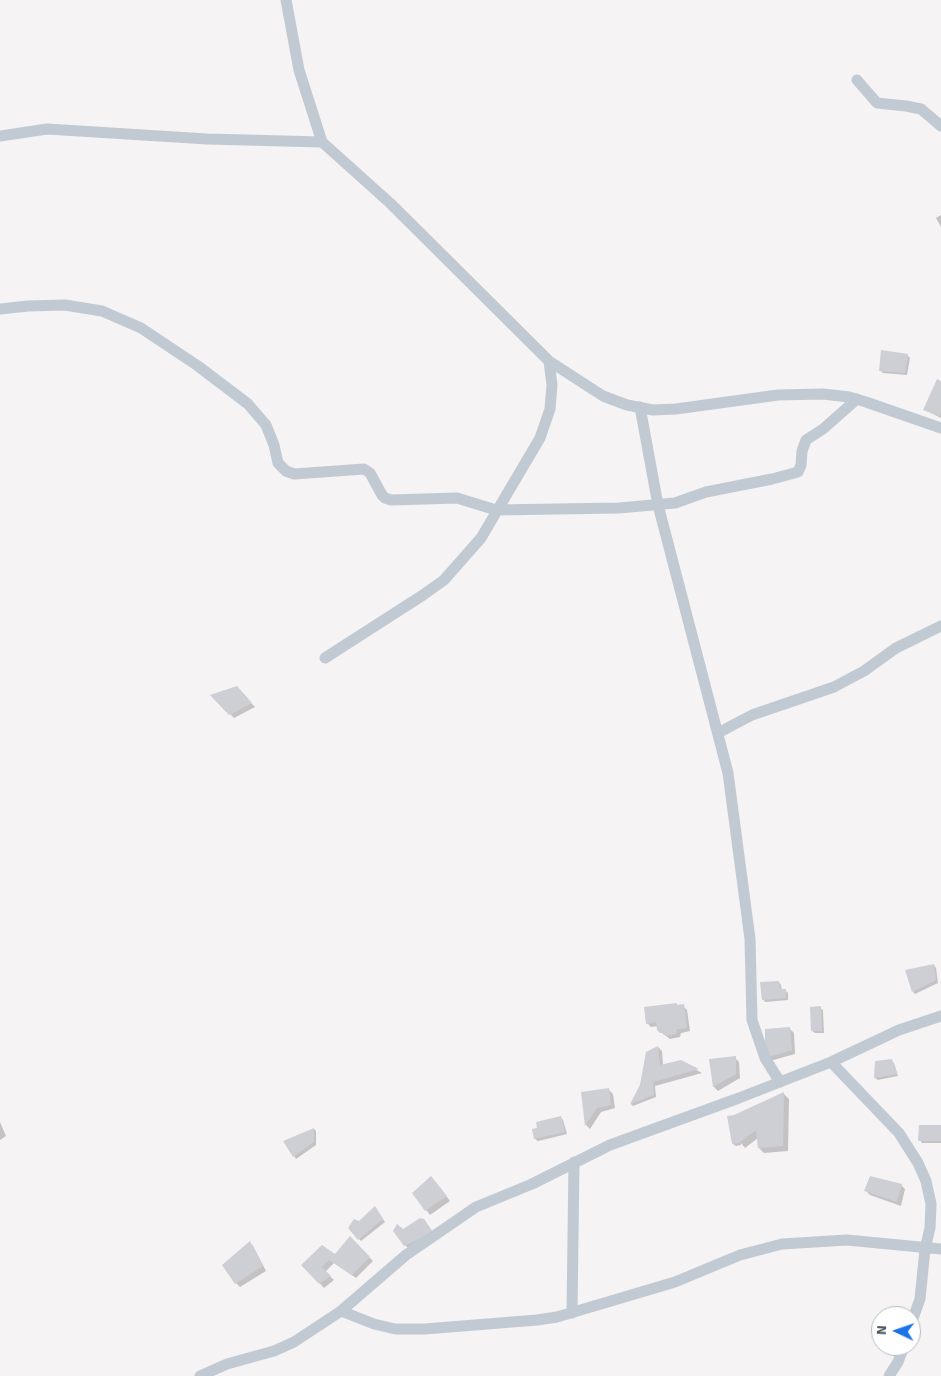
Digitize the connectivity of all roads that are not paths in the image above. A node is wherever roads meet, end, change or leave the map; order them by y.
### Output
1 (286, 0) edge
2 (858, 80) dead end
3 (941, 126) edge
4 (0, 136) edge
5 (322, 142) junction
6 (0, 309) edge
7 (549, 361) junction
8 (856, 399) junction
9 (640, 408) junction
10 (941, 428) edge
11 (658, 504) junction
12 (496, 510) junction
13 (941, 626) edge
14 (325, 658) dead end
15 (718, 733) junction
16 (941, 1016) edge
17 (831, 1062) junction
18 (780, 1082) junction
19 (574, 1162) junction
20 (925, 1248) junction
21 (941, 1249) edge
22 (917, 1306) edge
23 (341, 1311) junction
24 (572, 1313) junction
25 (900, 1356) edge
26 (200, 1376) edge
27 (889, 1376) edge

1 - 5 street
2 - 3 street
4 - 5 street
5 - 7 street
6 - 12 street
7 - 9 street
7 - 12 street
8 - 9 street
8 - 10 street
8 - 11 street
9 - 11 street
11 - 12 street
11 - 15 street
12 - 14 street
13 - 15 street
15 - 18 street
16 - 17 street
17 - 18 street
17 - 20 street
18 - 19 street
19 - 23 street
19 - 24 street
20 - 21 street
20 - 22 street
20 - 24 street
23 - 24 street
23 - 26 street
25 - 27 street

